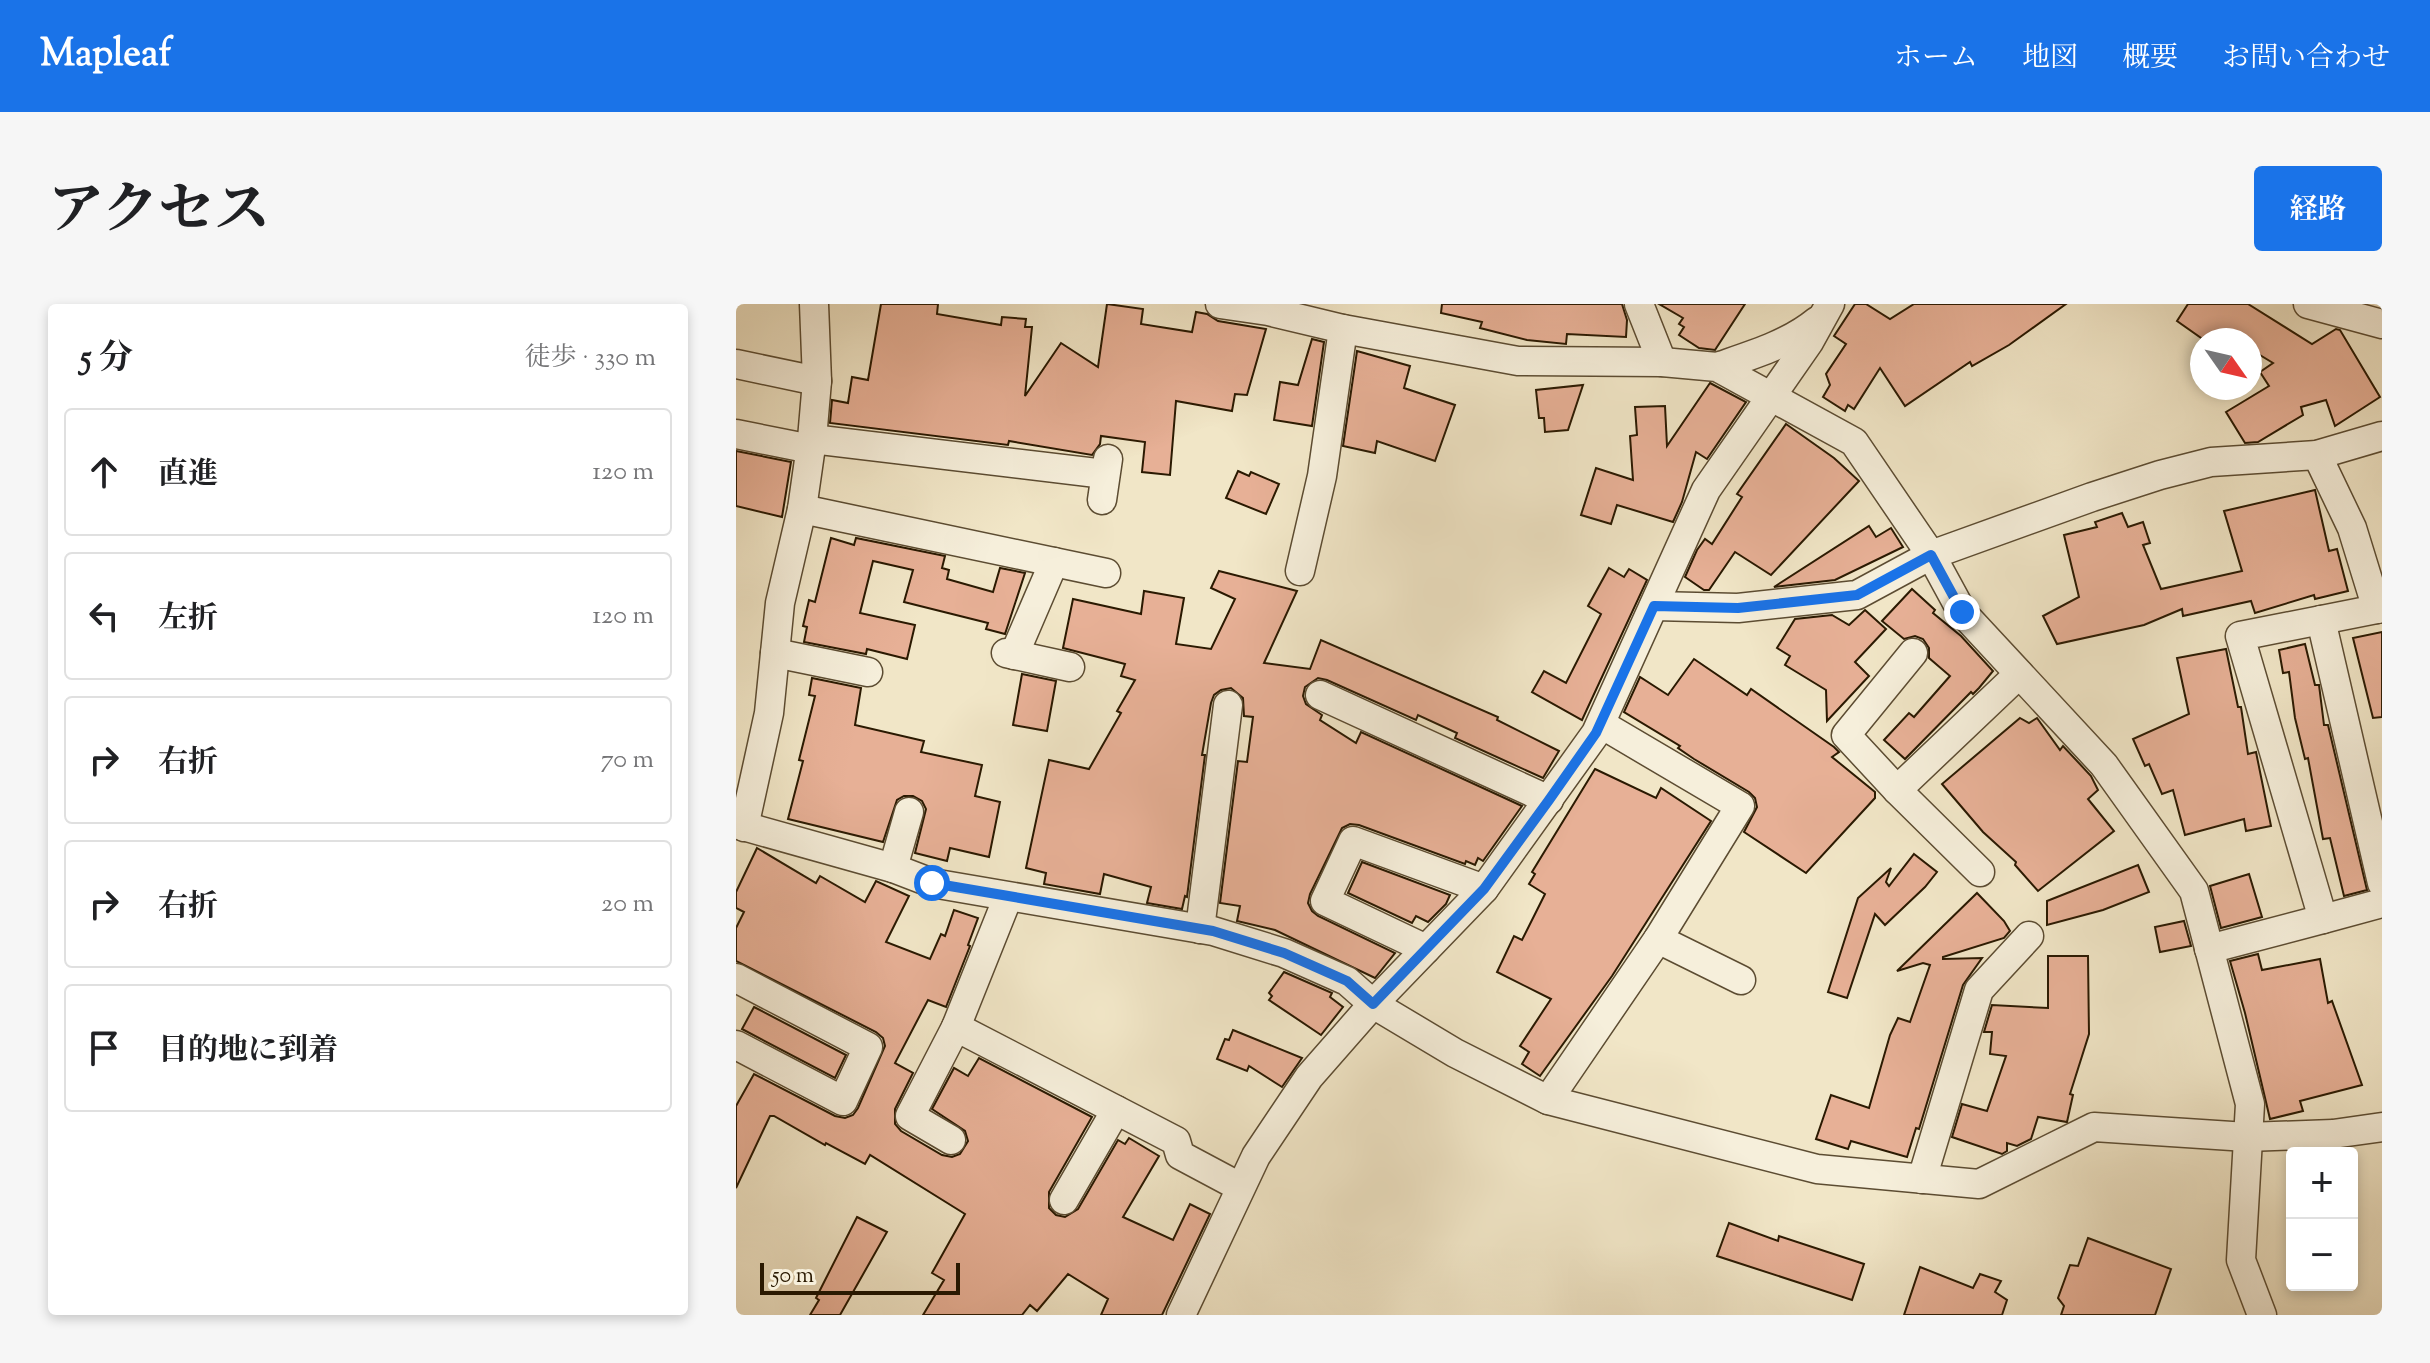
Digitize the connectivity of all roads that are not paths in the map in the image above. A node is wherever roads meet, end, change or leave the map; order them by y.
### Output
1 (814, 304) edge
2 (1220, 304) edge
3 (1639, 304) edge
4 (2308, 304) edge
5 (1827, 310) edge
6 (2382, 324) edge
7 (1343, 329) junction
8 (1662, 362) junction
9 (736, 364) edge
10 (1717, 367) junction
11 (817, 381) junction
12 (1771, 397) junction
13 (736, 434) edge
14 (2382, 436) edge
15 (812, 444) junction
16 (2317, 455) junction
17 (1105, 477) dead end
18 (802, 509) junction
19 (1931, 555) junction
20 (1054, 562) junction
21 (1300, 571) dead end
22 (1106, 573) dead end
23 (1654, 606) junction
24 (2380, 608) edge
25 (2321, 620) junction
26 (775, 653) junction
27 (1913, 653) dead end
28 (1070, 667) dead end
29 (868, 672) dead end
30 (2019, 674) junction
31 (1320, 695) dead end
32 (1228, 705) dead end
33 (1601, 724) junction
34 (1897, 790) junction
35 (1549, 800) junction
36 (909, 812) dead end
37 (740, 825) edge
38 (893, 868) junction
39 (1980, 872) dead end
40 (2382, 883) edge
41 (1484, 889) junction
42 (1008, 897) junction
43 (2382, 903) edge
44 (2323, 919) junction
45 (1200, 929) junction
46 (2029, 936) dead end
47 (1658, 939) junction
48 (1426, 949) junction
49 (2209, 949) junction
50 (1741, 980) dead end
51 (738, 985) edge
52 (1373, 1004) junction
53 (956, 1027) junction
54 (736, 1045) edge
55 (1548, 1100) junction
56 (1116, 1110) junction
57 (2382, 1127) edge
58 (2247, 1137) junction
59 (951, 1140) dead end
60 (1922, 1179) junction
61 (1240, 1187) junction
62 (1064, 1200) dead end
63 (1181, 1315) edge
64 (2262, 1315) edge

1 - 11 street
2 - 7 street
3 - 8 street
4 - 6 street
5 - 10 street
5 - 12 street
7 - 8 street
7 - 21 street
8 - 10 street
9 - 11 street
10 - 12 street
11 - 15 street
12 - 19 street
12 - 23 street
13 - 15 street
14 - 16 street
15 - 17 street
15 - 18 street
16 - 19 street
16 - 24 street
18 - 20 street
18 - 26 street
19 - 23 street
19 - 30 street
20 - 22 street
20 - 28 street
23 - 33 street
24 - 25 street
25 - 40 street
25 - 44 street
26 - 29 street
26 - 37 street
27 - 34 street
30 - 34 street
30 - 49 street
31 - 35 street
32 - 45 street
33 - 35 street
33 - 47 street
34 - 39 street
35 - 41 street
36 - 38 street
37 - 38 street
38 - 42 street
41 - 48 street
41 - 48 street
42 - 45 street
42 - 53 street
43 - 44 street
44 - 49 street
45 - 52 street
46 - 60 street
47 - 50 street
47 - 55 street
48 - 52 street
49 - 58 street
51 - 54 street
52 - 55 street
52 - 61 street
53 - 56 street
53 - 59 street
55 - 60 street
56 - 61 street
56 - 62 street
57 - 58 street
58 - 60 street
58 - 64 street
61 - 63 street

